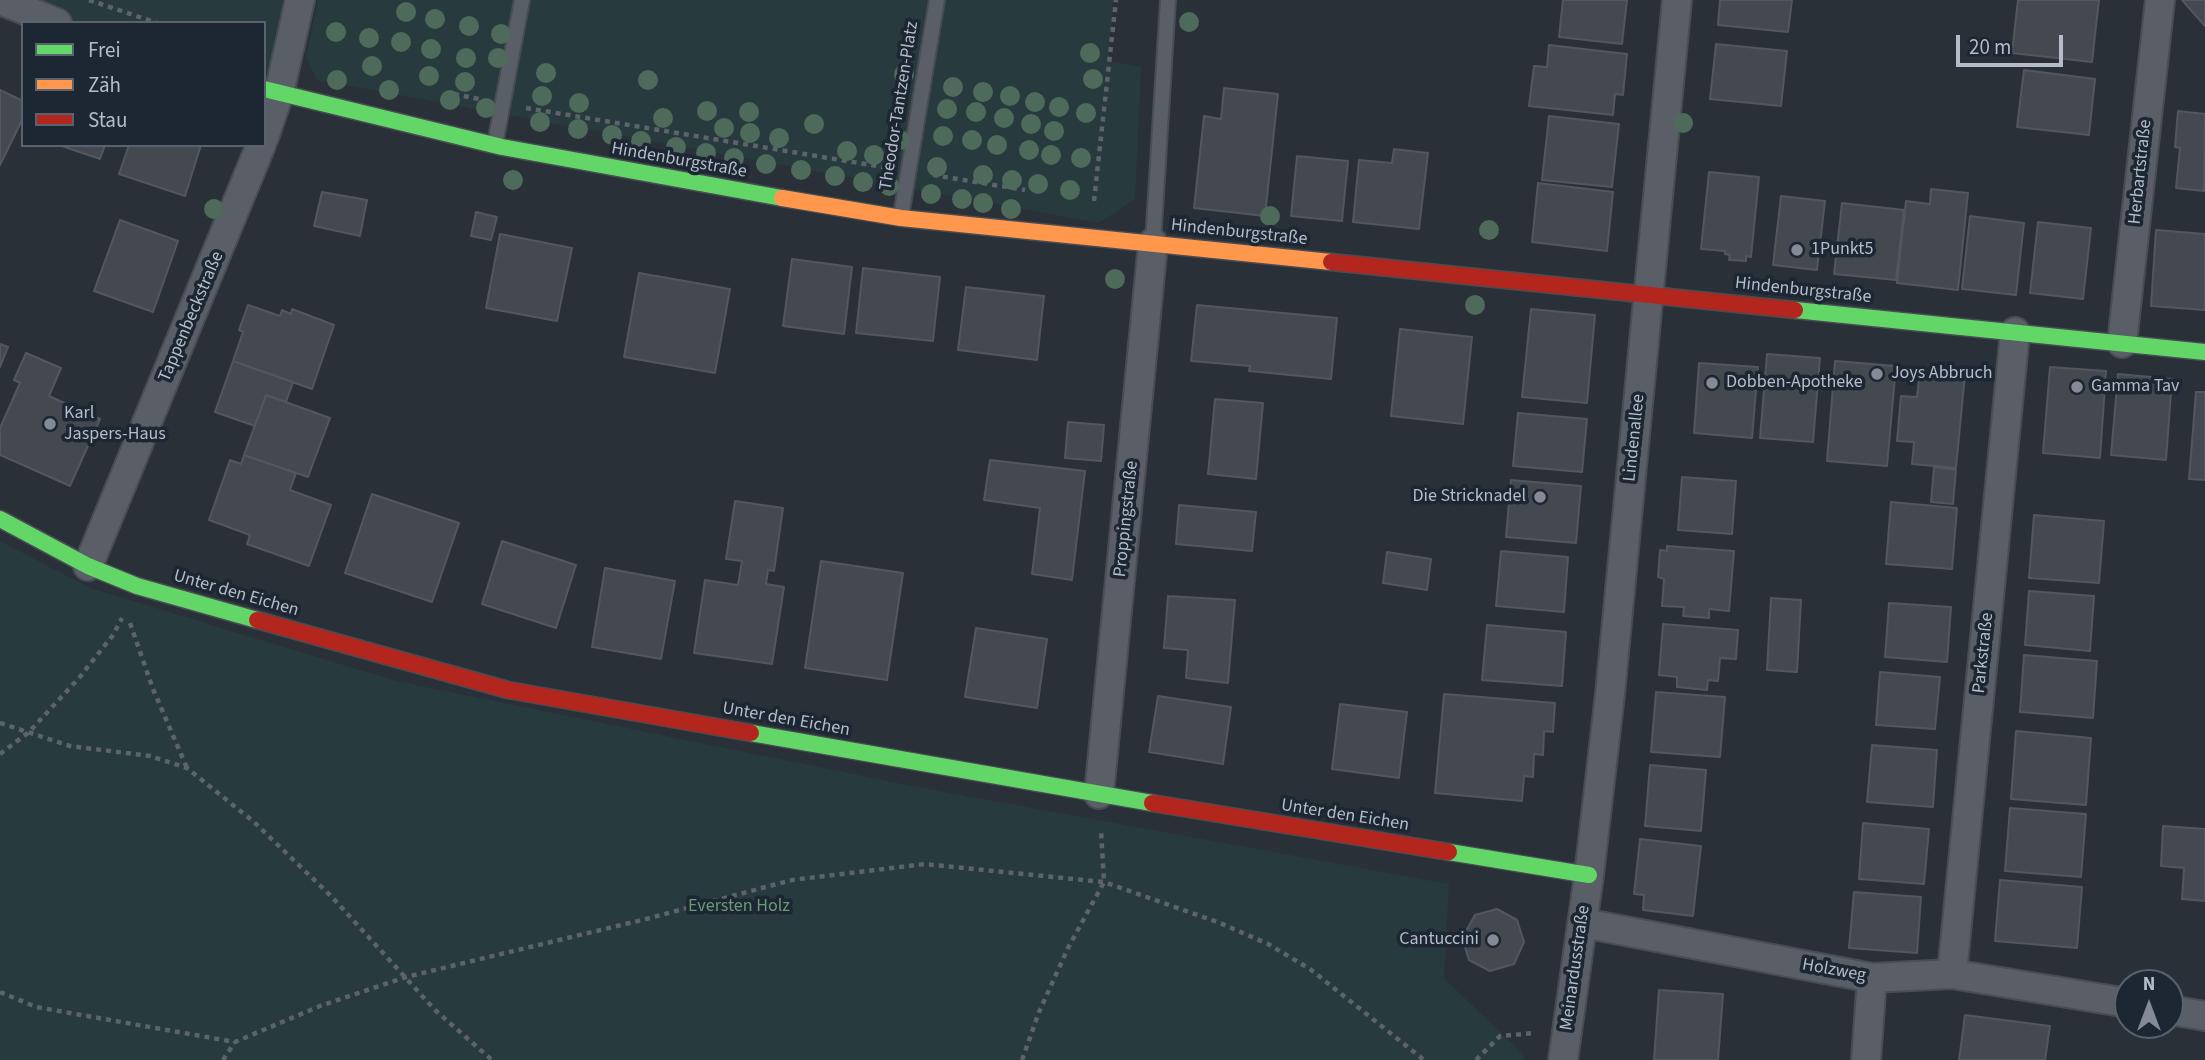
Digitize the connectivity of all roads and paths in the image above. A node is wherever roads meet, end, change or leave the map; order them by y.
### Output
1 (1, 0) edge
2 (89, 0) edge
3 (300, 0) edge
4 (522, 0) edge
5 (937, 0) edge
6 (1116, 0) edge
7 (1168, 0) edge
8 (1677, 0) edge
9 (2160, 0) edge
10 (52, 21) edge
11 (151, 21) edge
12 (272, 91) edge
13 (451, 93) dead end
14 (504, 104) junction
15 (266, 126) edge
16 (495, 145) junction
17 (260, 147) edge
18 (909, 172) junction
19 (1033, 192) dead end
20 (1083, 202) dead end
21 (901, 218) junction
22 (1153, 243) junction
23 (1650, 295) junction
24 (2015, 332) junction
25 (2123, 343) junction
26 (2205, 352) edge
27 (0, 519) edge
28 (89, 566) junction
29 (0, 723) edge
30 (29, 732) junction
31 (0, 754) edge
32 (187, 768) junction
33 (1099, 794) junction
34 (1589, 875) junction
35 (1104, 882) junction
36 (1583, 923) junction
37 (1952, 974) junction
38 (406, 977) junction
39 (1872, 978) junction
40 (0, 992) edge
41 (2114, 1001) edge
42 (2184, 1012) edge
43 (2205, 1016) edge
44 (235, 1042) junction
45 (1565, 1047) edge
46 (223, 1060) edge
47 (492, 1060) edge
48 (1022, 1060) edge
49 (1423, 1060) edge
50 (1476, 1060) edge
51 (1866, 1060) edge

1 - 10 street
2 - 11 path
3 - 12 street
4 - 14 lane
5 - 18 lane, Theodor-Tantzen-Platz
6 - 20 path
7 - 22 lane
8 - 23 street, Lindenallee
9 - 25 street, Herbartstraße
12 - 15 street
12 - 16 street, Hindenburgstraße
13 - 14 path
14 - 16 lane
14 - 18 path
16 - 21 street, Hindenburgstraße
17 - 28 street, Tappenbeckstraße
18 - 19 path
18 - 21 lane, Theodor-Tantzen-Platz
21 - 22 street, Hindenburgstraße
22 - 23 street, Hindenburgstraße
22 - 33 street, Proppingstraße
23 - 24 street, Hindenburgstraße
23 - 34 street, Lindenallee
24 - 25 street, Hindenburgstraße
24 - 37 street, Parkstraße
25 - 26 street, Hindenburgstraße
27 - 28 street, Unter den Eichen
28 - 33 street, Unter den Eichen
29 - 30 path
30 - 31 path
30 - 32 path
30 - 32 path
32 - 38 path
33 - 34 street, Unter den Eichen
33 - 35 path
34 - 36 street, Meinardusstraße
35 - 38 path
35 - 48 path
35 - 49 path
36 - 39 street, Holzweg
36 - 45 street, Meinardusstraße
37 - 39 street, Holzweg
37 - 41 street, Holzweg
38 - 44 path
38 - 47 path
39 - 51 street
40 - 44 path
42 - 43 street
44 - 46 path
45 - 50 path

